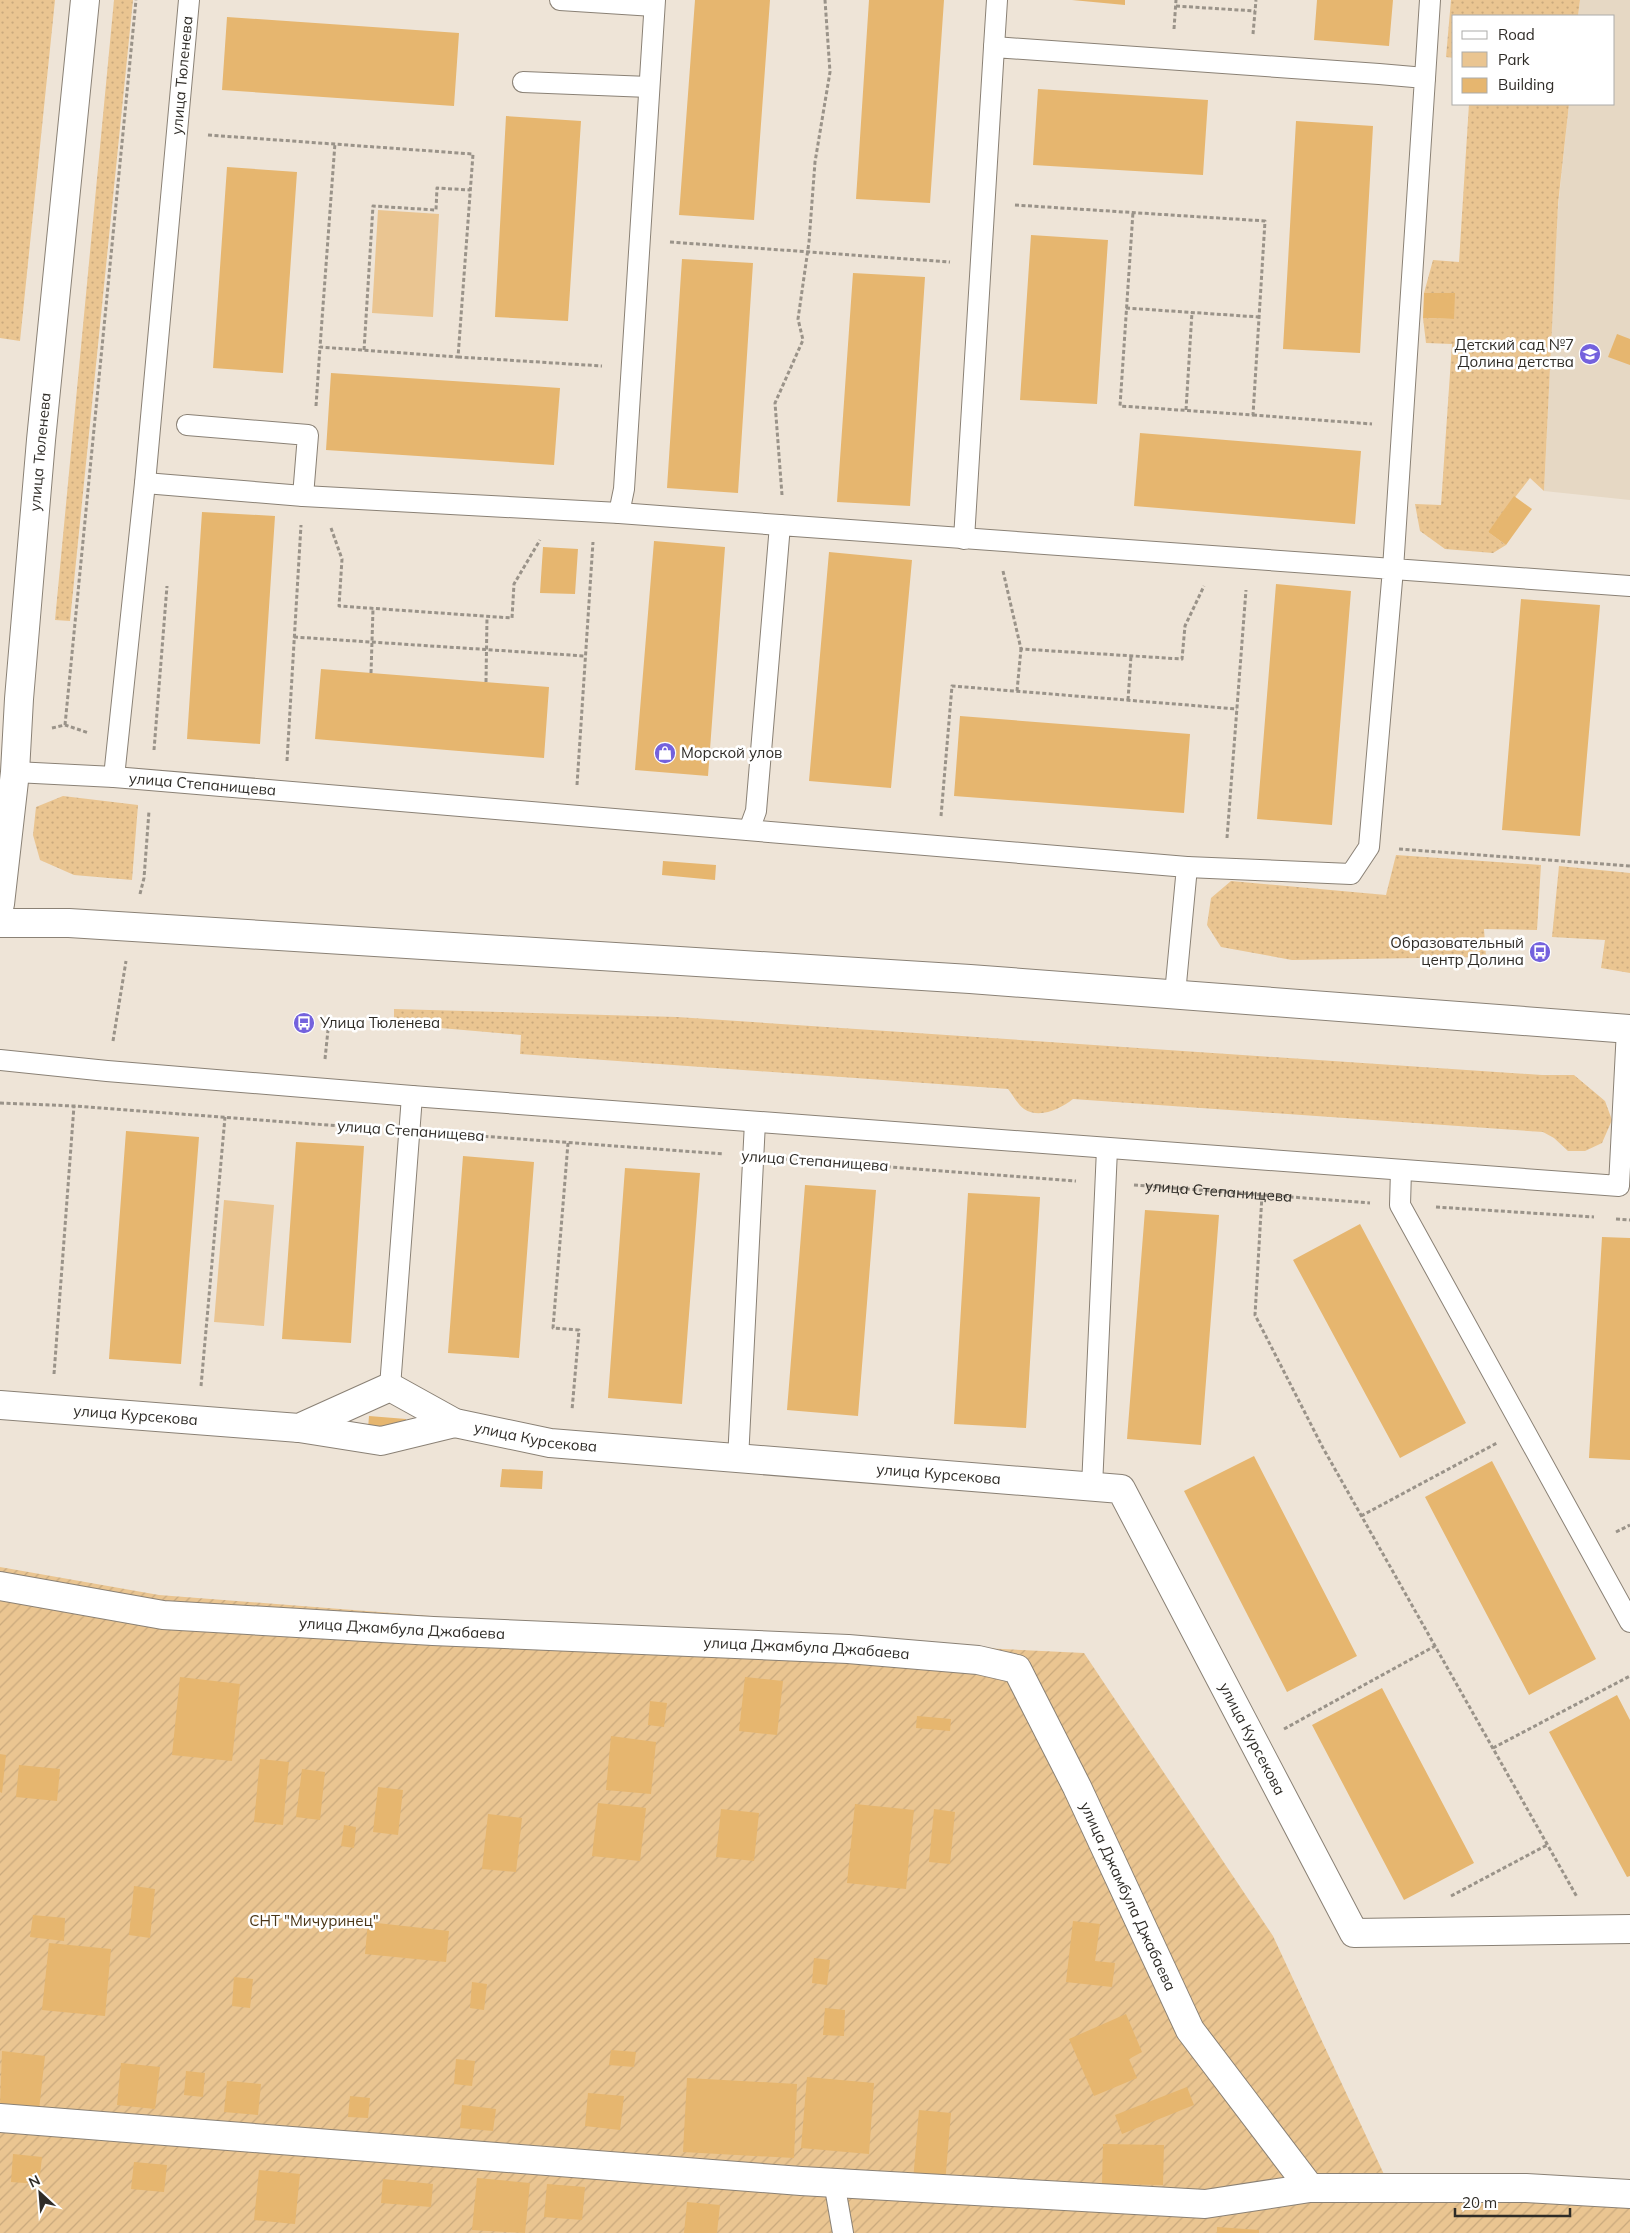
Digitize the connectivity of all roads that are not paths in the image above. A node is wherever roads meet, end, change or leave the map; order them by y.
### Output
1 (85, 0) edge
2 (189, 0) edge
3 (560, 0) edge
4 (997, 0) edge
5 (1430, 0) edge
6 (655, 3) edge
7 (994, 47) junction
8 (1425, 78) junction
9 (523, 82) dead end
10 (649, 86) junction
11 (187, 425) dead end
12 (145, 484) junction
13 (311, 496) junction
14 (619, 513) junction
15 (782, 526) junction
16 (964, 538) junction
17 (1393, 568) junction
18 (1630, 586) edge
19 (16, 760) junction
20 (114, 777) junction
21 (749, 830) junction
22 (1187, 867) junction
23 (0, 904) edge
24 (0, 923) edge
25 (1175, 994) junction
26 (1629, 1029) edge
27 (0, 1060) edge
28 (412, 1096) junction
29 (755, 1122) junction
30 (1107, 1149) junction
31 (1401, 1170) junction
32 (390, 1387) junction
33 (0, 1406) edge
34 (455, 1423) junction
35 (299, 1428) junction
36 (738, 1460) junction
37 (1092, 1487) junction
38 (0, 1586) edge
39 (1630, 1622) edge
40 (1630, 1929) edge
41 (0, 2118) edge
42 (834, 2182) junction
43 (1310, 2188) junction
44 (1630, 2194) edge
45 (843, 2233) edge

1 - 19 street, улица Тюленева
2 - 12 lane, улица Тюленева
3 - 6 lane
4 - 7 lane
5 - 8 lane
6 - 10 lane
7 - 8 lane
7 - 16 lane
8 - 17 lane
9 - 10 lane
10 - 14 lane
11 - 13 lane
12 - 13 lane
12 - 20 lane, улица Тюленева
13 - 14 lane
14 - 15 lane
15 - 16 lane
15 - 21 lane
16 - 17 lane
17 - 18 lane
17 - 22 lane, улица Степанищева
19 - 20 lane, улица Степанищева
19 - 23 street, улица Тюленева
20 - 21 lane, улица Степанищева
21 - 22 lane, улица Степанищева
22 - 25 lane
24 - 25 street
25 - 26 street
26 - 31 lane
27 - 28 lane
28 - 29 lane
28 - 32 lane
29 - 30 lane
29 - 36 lane
30 - 31 lane
30 - 37 lane
31 - 39 lane
32 - 34 street, улица Курсекова
32 - 35 street, улица Курсекова
33 - 35 street, улица Курсекова
34 - 35 street
34 - 36 street, улица Курсекова
36 - 37 street, улица Курсекова
37 - 40 street, улица Курсекова
38 - 43 street, улица Джамбула Джабаева
41 - 42 street
42 - 43 street
42 - 45 lane
43 - 44 street

